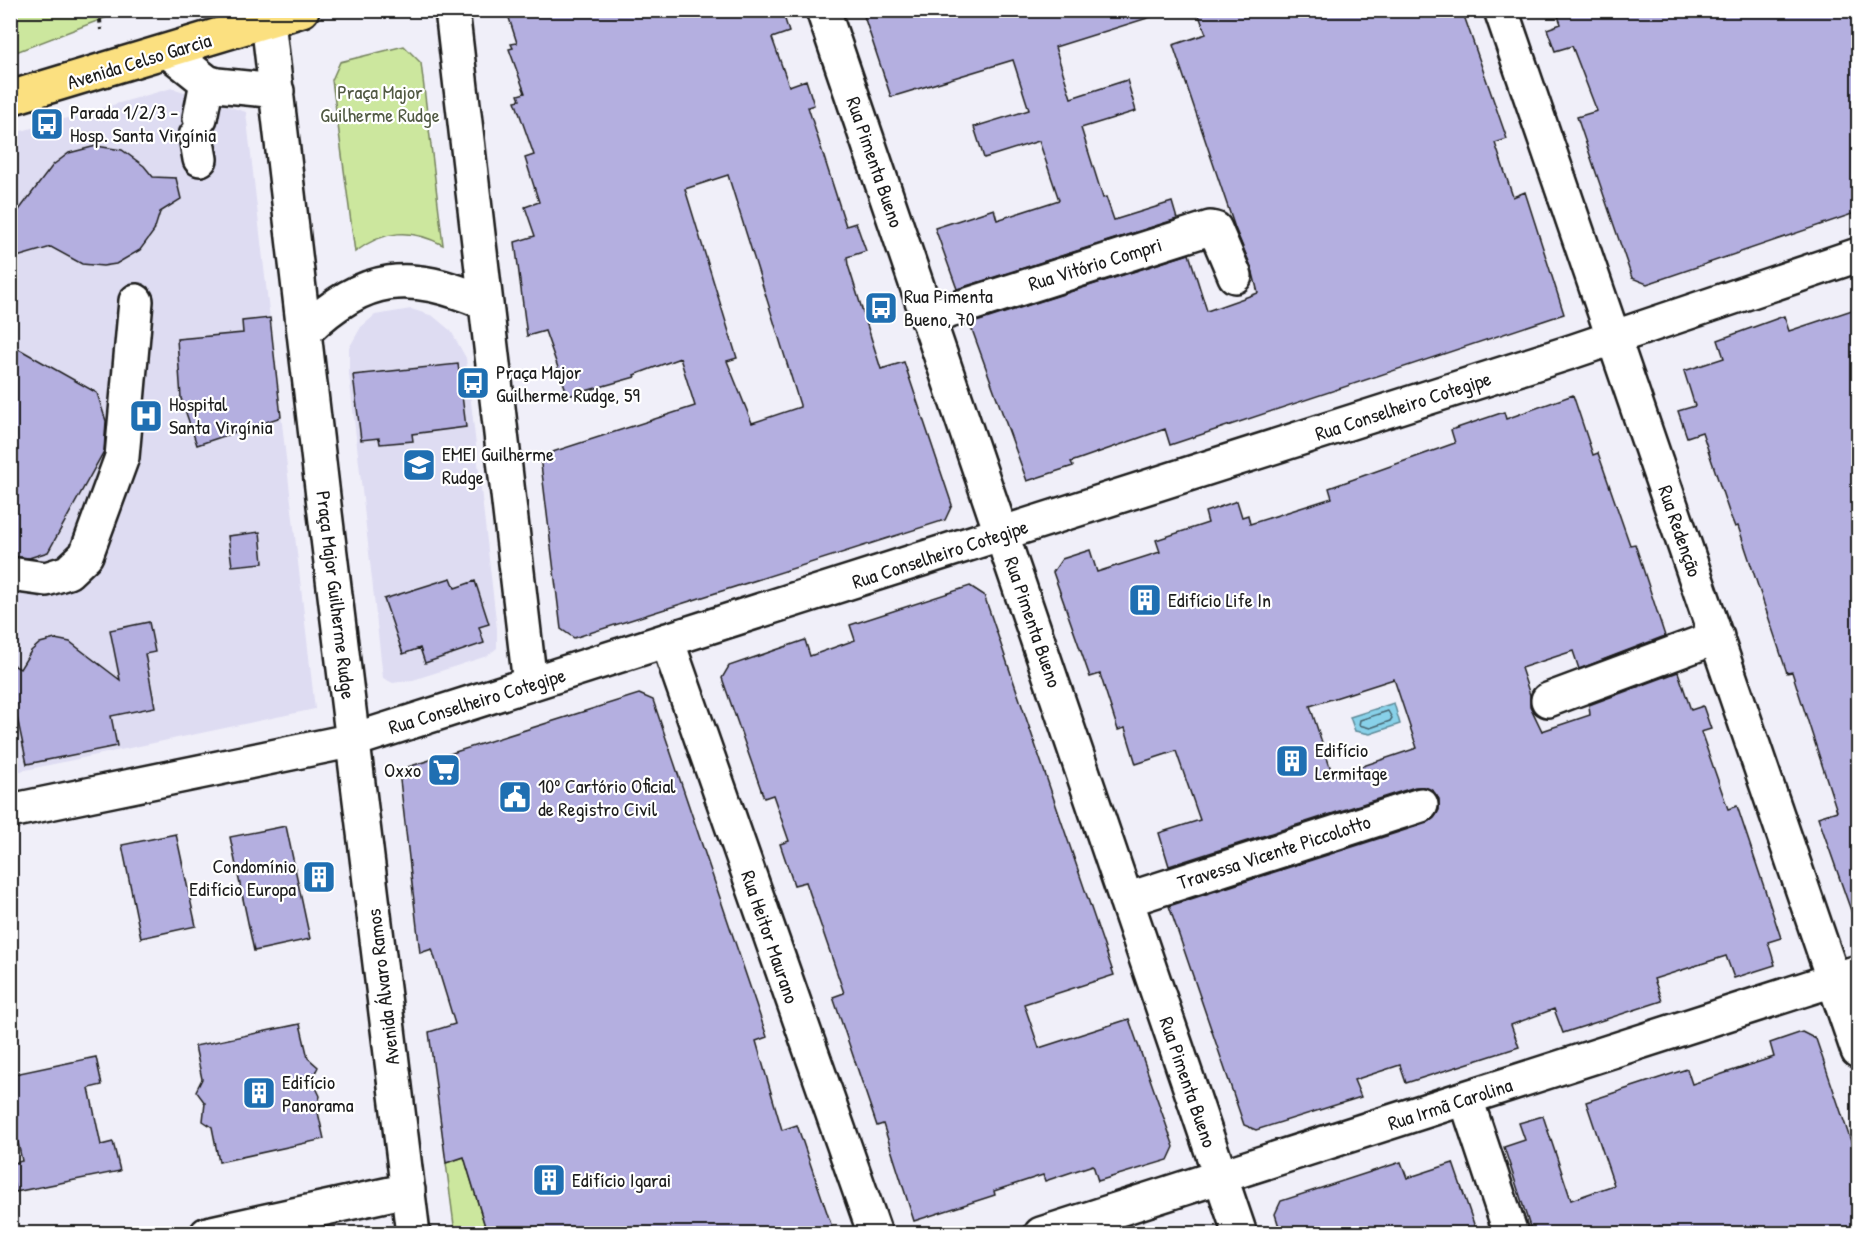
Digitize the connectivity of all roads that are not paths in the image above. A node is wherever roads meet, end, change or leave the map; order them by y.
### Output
1 (302, 10) edge
2 (452, 10) edge
3 (823, 10) edge
4 (1501, 10) edge
5 (268, 21) junction
6 (169, 52) junction
7 (212, 84) junction
8 (277, 91) junction
9 (10, 98) edge
10 (204, 129) dead end
11 (1858, 255) edge
12 (1235, 276) dead end
13 (136, 300) dead end
14 (484, 302) junction
15 (927, 318) junction
16 (305, 331) junction
17 (1614, 338) junction
18 (1003, 534) junction
19 (10, 574) edge
20 (1717, 638) junction
21 (668, 640) junction
22 (531, 684) junction
23 (1548, 700) dead end
24 (354, 740) junction
25 (1421, 805) dead end
26 (10, 811) edge
27 (1126, 900) junction
28 (1846, 976) edge
29 (1858, 1051) edge
30 (1466, 1099) junction
31 (1221, 1176) junction
32 (408, 1190) junction
33 (207, 1233) edge
34 (413, 1233) edge
35 (875, 1233) edge
36 (1041, 1233) edge
37 (1240, 1233) edge
38 (1511, 1233) edge

1 - 5 main road, Avenida Celso Garcia
2 - 14 street
3 - 15 street, Rua Pimenta Bueno
4 - 17 street, Rua Redenção
5 - 6 main road, Avenida Celso Garcia
5 - 8 street, Praça Major Guilherme Rudge
6 - 7 street
6 - 9 main road, Avenida Celso Garcia
7 - 8 street
7 - 10 street
8 - 16 street, Praça Major Guilherme Rudge
11 - 17 street, Rua Conselheiro Cotegipe
12 - 15 street, Rua Vitório Compri
13 - 19 street
14 - 16 street
14 - 22 street
15 - 18 street, Rua Pimenta Bueno
16 - 24 street, Praça Major Guilherme Rudge
17 - 18 street, Rua Conselheiro Cotegipe
17 - 20 street, Rua Redenção
18 - 21 street, Rua Conselheiro Cotegipe
18 - 27 street, Rua Pimenta Bueno
20 - 23 street
20 - 28 street, Rua Redenção
21 - 22 street, Rua Conselheiro Cotegipe
21 - 35 street, Rua Heitor Maurano
22 - 24 street, Rua Conselheiro Cotegipe
24 - 26 street, Rua Conselheiro Cotegipe
24 - 32 street, Avenida Álvaro Ramos
25 - 27 street, Travessa Vicente Piccolotto
27 - 31 street, Rua Pimenta Bueno
28 - 29 street, Rua Redenção
28 - 30 street, Rua Irmã Carolina
30 - 31 street, Rua Irmã Carolina
30 - 38 street
31 - 36 street, Rua Irmã Carolina
31 - 37 street, Rua Pimenta Bueno
32 - 33 street
32 - 34 street, Avenida Álvaro Ramos

